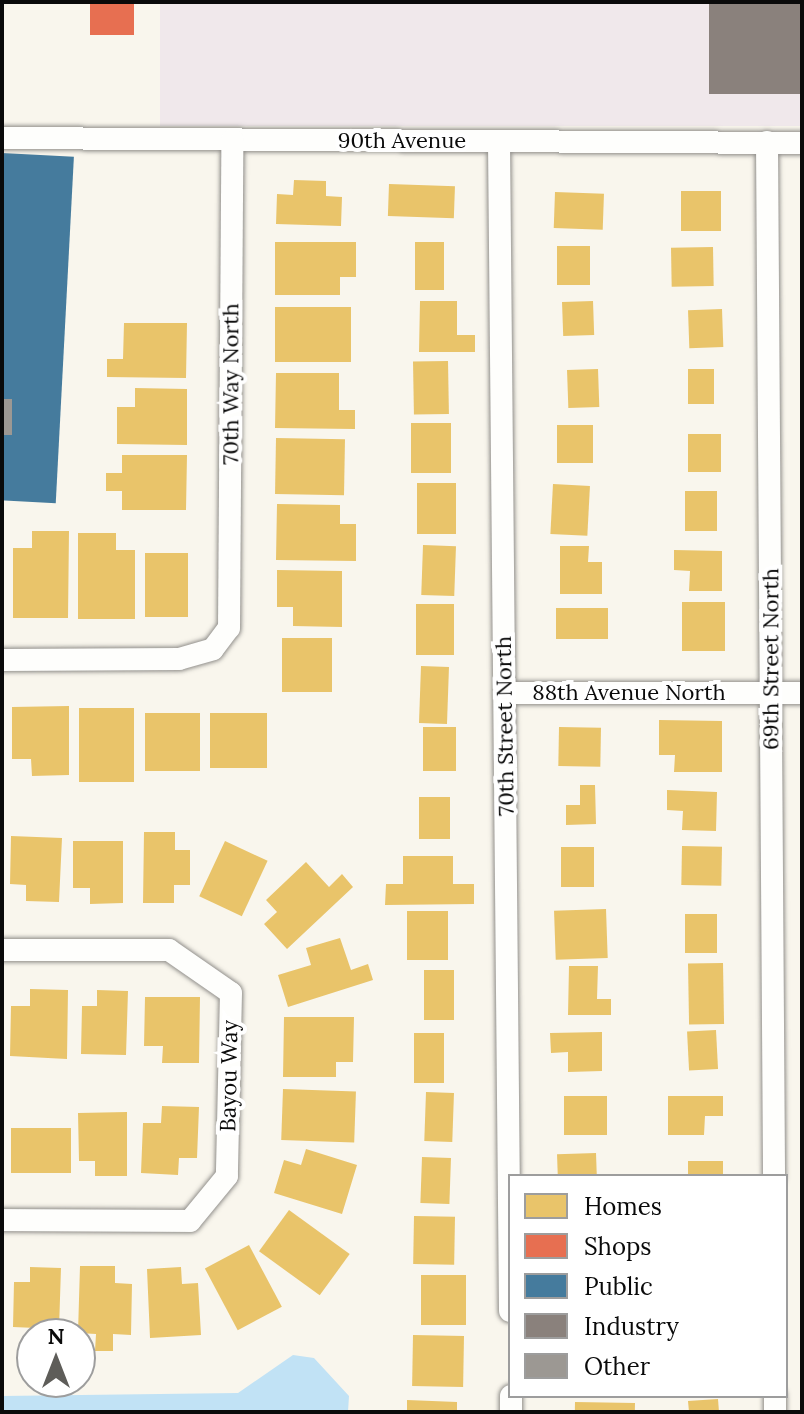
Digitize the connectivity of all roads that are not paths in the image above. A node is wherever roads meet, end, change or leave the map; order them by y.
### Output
1 (2, 138) edge
2 (232, 140) junction
3 (499, 142) junction
4 (767, 142) junction
5 (802, 143) edge
6 (2, 660) edge
7 (504, 693) junction
8 (772, 693) junction
9 (802, 693) edge
10 (2, 950) edge
11 (509, 1174) edge
12 (774, 1174) edge
13 (2, 1220) edge

1 - 2 street, 90th Avenue
2 - 3 street, 90th Avenue
2 - 6 street, 70th Way North
3 - 4 street, 90th Avenue
3 - 7 street, 70th Street North
4 - 5 street, 90th Avenue
4 - 8 street, 69th Street North
7 - 8 street, 88th Avenue North
7 - 11 street, 70th Street North
8 - 9 street, 88th Avenue North
8 - 12 street, 69th Street North
10 - 13 street, Bayou Way

